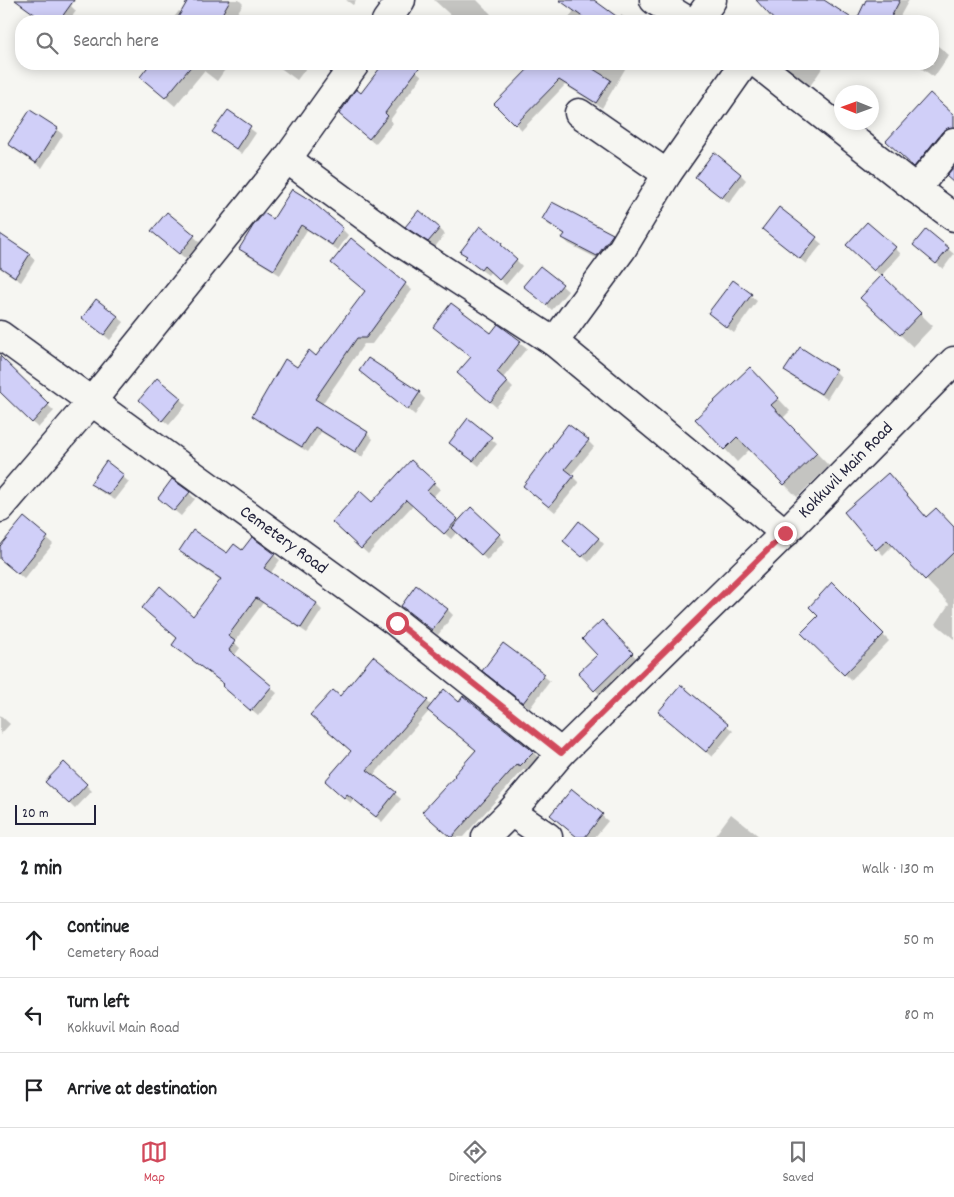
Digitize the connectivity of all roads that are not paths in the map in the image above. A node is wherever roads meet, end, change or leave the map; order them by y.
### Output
1 (401, 0) edge
2 (654, 0) edge
3 (712, 0) edge
4 (390, 15) edge
5 (678, 15) edge
6 (701, 15) edge
7 (351, 70) edge
8 (740, 70) edge
9 (766, 70) edge
10 (579, 113) dead end
11 (954, 142) edge
12 (287, 159) junction
13 (667, 174) junction
14 (916, 189) junction
15 (954, 217) edge
16 (0, 335) edge
17 (554, 342) junction
18 (954, 361) edge
19 (92, 401) junction
20 (0, 508) edge
21 (785, 533) junction
22 (561, 753) junction
23 (510, 812) junction
24 (486, 837) edge
25 (548, 837) edge

1 - 4 street
2 - 5 street
3 - 6 street
7 - 12 street
8 - 13 street
9 - 14 street
10 - 13 street
11 - 14 street
12 - 17 street
12 - 19 street
13 - 17 street
14 - 15 street
16 - 19 street, Cemetery Road
17 - 21 street
18 - 21 street, Kokkuvil Main Road
19 - 20 street
19 - 22 street, Cemetery Road
21 - 22 street, Kokkuvil Main Road
22 - 23 street, Kokkuvil Main Road
23 - 24 street, Kokkuvil Main Road
23 - 25 street

